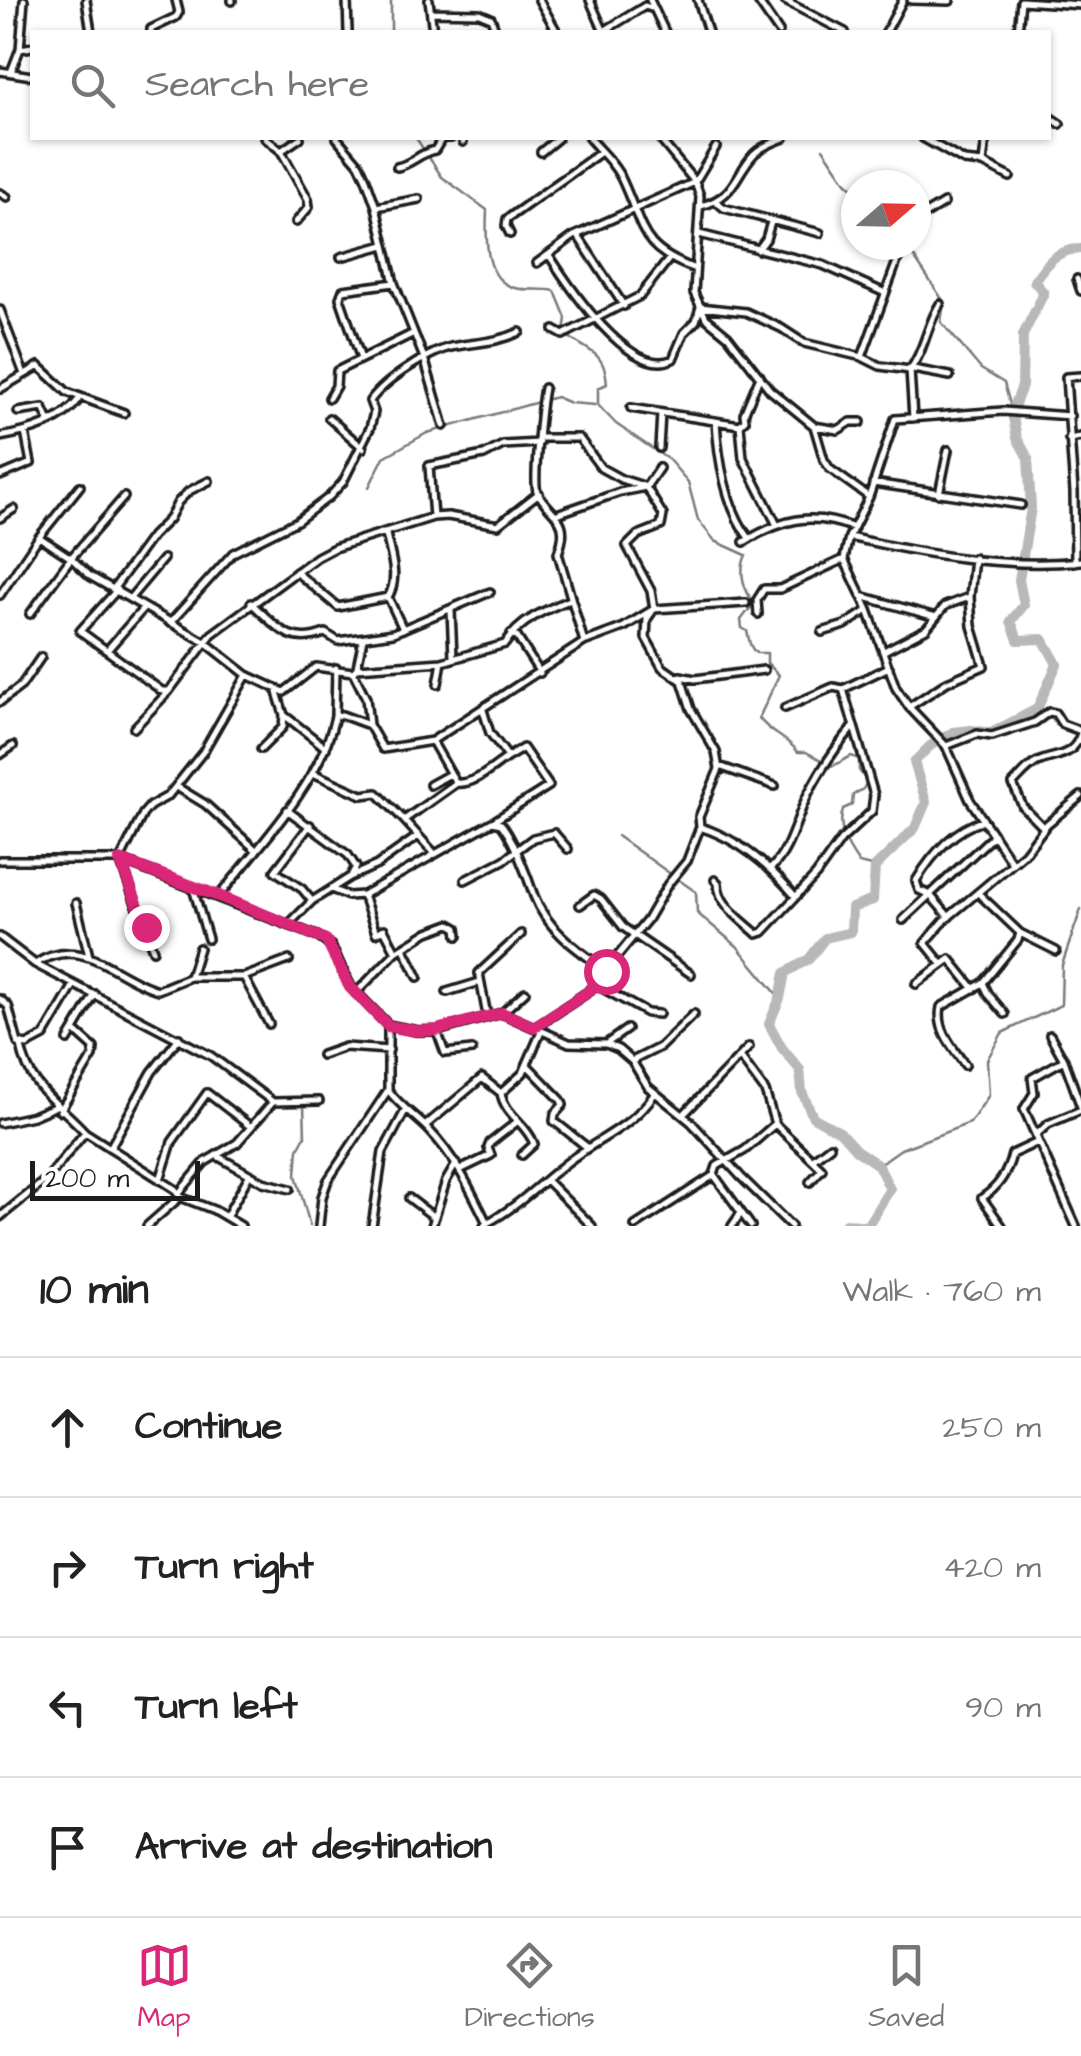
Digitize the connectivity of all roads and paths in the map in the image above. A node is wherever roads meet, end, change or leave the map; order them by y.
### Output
1 (24, 0) edge
2 (86, 0) edge
3 (176, 0) edge
4 (347, 0) edge
5 (429, 0) edge
6 (540, 0) edge
7 (590, 0) edge
8 (698, 0) edge
9 (757, 0) edge
10 (903, 0) edge
11 (911, 0) edge
12 (785, 1) edge
13 (950, 1) edge
14 (648, 4) edge
15 (1081, 6) edge
16 (431, 12) junction
17 (91, 30) edge
18 (151, 30) edge
19 (348, 30) edge
20 (433, 30) edge
21 (495, 30) edge
22 (556, 30) edge
23 (603, 30) edge
24 (607, 30) edge
25 (664, 30) edge
26 (707, 30) edge
27 (778, 30) edge
28 (840, 30) edge
29 (887, 30) edge
30 (1018, 30) edge
31 (30, 48) edge
32 (20, 50) junction
33 (0, 71) edge
34 (12, 72) junction
35 (30, 76) edge
36 (1051, 118) edge
37 (1060, 124) dead end
38 (268, 140) edge
39 (297, 140) edge
40 (339, 140) edge
41 (441, 140) edge
42 (556, 140) edge
43 (591, 140) edge
44 (660, 140) edge
45 (780, 140) edge
46 (927, 140) edge
47 (986, 140) edge
48 (716, 147) dead end
49 (281, 152) junction
50 (541, 152) dead end
51 (600, 152) junction
52 (983, 163) junction
53 (398, 167) dead end
54 (1010, 177) dead end
55 (694, 182) junction
56 (419, 199) dead end
57 (717, 202) junction
58 (944, 203) dead end
59 (376, 206) junction
60 (700, 206) junction
61 (633, 209) junction
62 (931, 211) edge
63 (296, 222) dead end
64 (771, 222) junction
65 (820, 233) dead end
66 (510, 234) dead end
67 (699, 234) junction
68 (578, 236) junction
69 (384, 245) junction
70 (758, 250) junction
71 (549, 255) junction
72 (341, 257) dead end
73 (669, 259) junction
74 (897, 260) edge
75 (538, 263) dead end
76 (696, 269) junction
77 (1077, 279) dead end
78 (394, 282) junction
79 (1081, 291) edge
80 (884, 292) junction
81 (940, 304) dead end
82 (624, 306) junction
83 (700, 307) junction
84 (0, 310) edge
85 (595, 319) junction
86 (554, 330) dead end
87 (3, 332) edge
88 (520, 332) dead end
89 (412, 334) junction
90 (862, 357) junction
91 (424, 358) junction
92 (361, 359) junction
93 (912, 369) junction
94 (24, 374) junction
95 (760, 376) junction
96 (950, 376) dead end
97 (1081, 376) edge
98 (544, 388) dead end
99 (0, 389) edge
100 (81, 398) junction
101 (329, 398) dead end
102 (631, 408) dead end
103 (18, 412) dead end
104 (124, 412) dead end
105 (662, 413) junction
106 (1070, 416) junction
107 (329, 418) dead end
108 (913, 418) junction
109 (716, 421) junction
110 (50, 422) junction
111 (861, 422) dead end
112 (740, 425) junction
113 (444, 426) dead end
114 (814, 426) junction
115 (25, 432) junction
116 (1081, 436) edge
117 (0, 437) edge
118 (1069, 439) junction
119 (539, 441) junction
120 (363, 448) junction
121 (659, 448) dead end
122 (948, 450) dead end
123 (660, 468) dead end
124 (0, 476) edge
125 (210, 480) dead end
126 (872, 483) junction
127 (80, 486) dead end
128 (646, 487) junction
129 (538, 494) junction
130 (939, 494) junction
131 (869, 497) junction
132 (124, 498) dead end
133 (1020, 505) dead end
134 (14, 510) dead end
135 (557, 514) junction
136 (0, 518) edge
137 (433, 518) junction
138 (777, 525) junction
139 (854, 528) junction
140 (386, 534) junction
141 (39, 537) junction
142 (848, 537) junction
143 (72, 558) junction
144 (163, 558) dead end
145 (974, 558) junction
146 (844, 559) junction
147 (1078, 561) edge
148 (295, 572) junction
149 (116, 589) junction
150 (490, 592) dead end
151 (0, 595) edge
152 (862, 596) junction
153 (131, 597) junction
154 (388, 597) junction
155 (970, 597) junction
156 (570, 600) junction
157 (251, 602) junction
158 (746, 603) dead end
159 (654, 608) junction
160 (143, 609) junction
161 (451, 610) junction
162 (868, 610) junction
163 (30, 614) dead end
164 (758, 614) dead end
165 (936, 617) junction
166 (170, 624) junction
167 (403, 630) junction
168 (822, 632) dead end
169 (511, 634) junction
170 (365, 637) junction
171 (205, 642) junction
172 (584, 642) junction
173 (109, 649) junction
174 (884, 651) junction
175 (40, 657) dead end
176 (454, 658) junction
177 (442, 662) junction
178 (889, 667) junction
179 (336, 668) junction
180 (355, 670) junction
181 (764, 670) dead end
182 (540, 673) junction
183 (247, 675) junction
184 (677, 676) junction
185 (438, 684) dead end
186 (842, 689) junction
187 (276, 690) junction
188 (169, 692) junction
189 (0, 702) edge
190 (908, 707) junction
191 (785, 708) dead end
192 (482, 709) junction
193 (284, 715) junction
194 (335, 716) junction
195 (369, 726) junction
196 (853, 727) junction
197 (134, 728) dead end
198 (1081, 732) edge
199 (432, 740) junction
200 (941, 741) junction
201 (13, 746) dead end
202 (326, 748) junction
203 (261, 749) dead end
204 (0, 755) edge
205 (508, 757) junction
206 (719, 766) junction
207 (313, 773) junction
208 (450, 774) junction
209 (456, 783) junction
210 (430, 785) dead end
211 (177, 786) junction
212 (774, 786) dead end
213 (1081, 796) edge
214 (286, 810) junction
215 (404, 820) junction
216 (982, 820) junction
217 (492, 822) junction
218 (310, 825) junction
219 (700, 827) junction
220 (1044, 828) junction
221 (994, 835) junction
222 (418, 836) junction
223 (568, 849) dead end
224 (256, 850) junction
225 (514, 851) junction
226 (434, 853) junction
227 (0, 860) edge
228 (120, 860) junction
229 (1012, 864) junction
230 (770, 868) junction
231 (350, 877) junction
232 (466, 880) dead end
233 (714, 880) dead end
234 (193, 888) junction
235 (331, 889) junction
236 (978, 892) junction
237 (363, 895) junction
238 (930, 895) junction
239 (219, 896) junction
240 (795, 896) junction
241 (312, 902) junction
242 (76, 903) dead end
243 (580, 905) dead end
244 (948, 916) junction
245 (903, 920) dead end
246 (288, 925) junction
247 (1020, 933) junction
248 (521, 934) dead end
249 (458, 936) dead end
250 (634, 936) junction
251 (0, 937) edge
252 (208, 939) dead end
253 (199, 948) dead end
254 (404, 949) junction
255 (153, 950) dead end
256 (396, 952) junction
257 (1056, 952) dead end
258 (88, 956) junction
259 (289, 960) dead end
260 (34, 964) junction
261 (942, 964) junction
262 (606, 971) junction
263 (691, 974) dead end
264 (190, 976) junction
265 (244, 977) junction
266 (418, 977) dead end
267 (480, 982) junction
268 (983, 983) junction
269 (594, 984) junction
270 (916, 984) dead end
271 (74, 985) junction
272 (974, 989) junction
273 (447, 992) dead end
274 (525, 992) dead end
275 (356, 993) junction
276 (95, 994) junction
277 (2, 1002) edge
278 (502, 1013) junction
279 (659, 1014) dead end
280 (694, 1014) dead end
281 (1005, 1014) dead end
282 (487, 1016) junction
283 (268, 1024) dead end
284 (388, 1026) junction
285 (534, 1027) junction
286 (627, 1029) dead end
287 (74, 1030) junction
288 (437, 1030) junction
289 (541, 1032) junction
290 (1050, 1036) dead end
291 (179, 1038) junction
292 (68, 1040) dead end
293 (606, 1044) junction
294 (21, 1046) junction
295 (750, 1047) dead end
296 (389, 1050) junction
297 (472, 1050) dead end
298 (322, 1055) dead end
299 (740, 1058) junction
300 (1064, 1060) junction
301 (632, 1061) junction
302 (527, 1065) junction
303 (966, 1065) dead end
304 (388, 1090) junction
305 (501, 1092) junction
306 (656, 1094) junction
307 (319, 1101) dead end
308 (272, 1102) junction
309 (1081, 1108) edge
310 (58, 1109) junction
311 (406, 1111) junction
312 (684, 1115) junction
313 (518, 1121) junction
314 (0, 1123) edge
315 (775, 1124) junction
316 (425, 1126) junction
317 (251, 1127) junction
318 (85, 1132) junction
319 (1037, 1139) junction
320 (830, 1146) dead end
321 (110, 1148) junction
322 (588, 1148) junction
323 (522, 1155) dead end
324 (219, 1157) junction
325 (813, 1159) junction
326 (725, 1160) junction
327 (459, 1166) junction
328 (250, 1174) junction
329 (714, 1175) junction
330 (160, 1180) junction
331 (547, 1181) junction
332 (810, 1182) dead end
333 (290, 1189) dead end
334 (180, 1195) junction
335 (409, 1198) dead end
336 (741, 1212) junction
337 (226, 1216) junction
338 (0, 1217) edge
339 (434, 1217) junction
340 (643, 1220) junction
341 (485, 1224) edge
342 (146, 1226) edge
343 (241, 1226) edge
344 (319, 1226) edge
345 (372, 1226) edge
346 (432, 1226) edge
347 (592, 1226) edge
348 (635, 1226) edge
349 (649, 1226) edge
350 (732, 1226) edge
351 (751, 1226) edge
352 (791, 1226) edge
353 (1002, 1226) edge
354 (1076, 1226) edge

1 - 32 street
2 - 17 street
3 - 18 street
4 - 19 street
5 - 16 street
6 - 22 street
7 - 23 street
8 - 26 street
9 - 27 street
10 - 29 street
11 - 13 street
12 - 28 street
14 - 24 street
14 - 25 street
15 - 30 street
16 - 20 street
16 - 21 street
31 - 32 street
32 - 34 street
33 - 34 street
34 - 35 street
36 - 37 street
38 - 49 street
39 - 49 street
40 - 59 street
41 - 53 street
42 - 50 street
43 - 51 street
44 - 55 street
45 - 57 street
46 - 52 street
47 - 52 street
48 - 55 street
49 - 63 street
51 - 61 street
51 - 66 street
52 - 54 street
55 - 60 street
55 - 61 street
56 - 59 street
57 - 60 street
57 - 64 street
58 - 62 street
59 - 69 street
60 - 67 street
61 - 68 street
61 - 73 street
64 - 65 street
64 - 70 street
67 - 70 street
67 - 76 street
68 - 71 street
68 - 82 street
69 - 72 street
69 - 78 street
70 - 80 street
71 - 75 street
71 - 85 street
73 - 76 street
73 - 82 street
74 - 80 street
76 - 83 street
77 - 79 street
78 - 89 street
78 - 92 street
80 - 90 street
81 - 93 street
82 - 85 street
83 - 85 street
83 - 90 street
83 - 95 street
84 - 87 street
85 - 86 street
87 - 94 street
88 - 91 street
89 - 91 street
89 - 92 street
90 - 93 street
91 - 113 street
91 - 120 street
92 - 101 street
93 - 96 street
93 - 108 street
94 - 99 street
94 - 100 street
95 - 112 street
95 - 114 street
97 - 106 street
98 - 119 street
100 - 104 street
100 - 110 street
102 - 105 street
103 - 110 street
105 - 109 street
105 - 121 street
106 - 108 street
106 - 118 street
107 - 120 street
108 - 126 street
109 - 112 street
109 - 138 street
110 - 115 street
111 - 114 street
112 - 138 street
114 - 131 street
115 - 117 street
115 - 124 street
116 - 118 street
118 - 147 street
119 - 128 street
119 - 129 street
119 - 137 street
120 - 166 street
122 - 130 street
123 - 128 street
125 - 149 street
126 - 130 street
126 - 131 street
127 - 141 street
128 - 135 street
128 - 159 street
129 - 135 street
129 - 137 street
130 - 133 street
131 - 139 street
132 - 143 street
134 - 136 street
135 - 156 street
137 - 140 street
138 - 139 street
139 - 142 street
140 - 148 street
140 - 154 street
141 - 143 street
141 - 151 street
142 - 145 street
142 - 146 street
143 - 149 street
143 - 163 street
144 - 153 street
145 - 147 street
145 - 155 street
146 - 152 street
146 - 164 street
148 - 154 street
148 - 157 street
149 - 153 street
149 - 173 street
150 - 161 street
152 - 162 street
152 - 165 street
153 - 160 street
154 - 167 street
155 - 165 street
155 - 190 street
156 - 169 street
156 - 172 street
157 - 170 street
157 - 171 street
158 - 159 street
159 - 172 street
159 - 184 street
160 - 166 street
160 - 173 street
161 - 167 street
161 - 176 street
162 - 168 street
162 - 174 street
165 - 174 street
166 - 171 street
167 - 170 street
169 - 176 street
169 - 182 street
170 - 180 street
171 - 183 street
171 - 188 street
172 - 182 street
173 - 188 street
174 - 178 street
175 - 189 street
176 - 177 street
177 - 180 street
177 - 185 street
178 - 186 street
178 - 190 street
179 - 180 street
179 - 187 street
179 - 194 street
180 - 195 street
181 - 184 street
182 - 192 street
183 - 187 street
183 - 211 street
184 - 206 street
186 - 191 street
186 - 196 street
187 - 193 street
188 - 197 street
190 - 200 street
192 - 199 street
192 - 205 street
193 - 202 street
193 - 203 street
194 - 195 street
194 - 202 street
195 - 199 street
196 - 230 street
196 - 240 street
198 - 200 street
198 - 220 street
199 - 208 street
200 - 216 street
201 - 204 street
202 - 207 street
205 - 209 street
205 - 217 street
206 - 212 street
206 - 219 street
207 - 214 street
207 - 215 street
208 - 209 street
208 - 210 street
209 - 215 street
211 - 224 street
211 - 228 street
213 - 220 street
214 - 218 street
214 - 224 street
215 - 222 street
216 - 221 street
216 - 238 street
217 - 225 street
217 - 226 street
218 - 231 street
218 - 241 street
219 - 230 street
219 - 250 street
220 - 229 street
221 - 229 street
221 - 238 street
222 - 226 street
222 - 231 street
223 - 225 street
224 - 239 street
225 - 232 street
225 - 262 street
226 - 237 street
227 - 228 street
228 - 234 street
228 - 255 street
229 - 236 street
230 - 240 street
231 - 235 street
233 - 240 street
234 - 239 street
234 - 252 street
235 - 237 street
235 - 241 street
236 - 244 street
236 - 247 street
237 - 256 street
238 - 244 street
238 - 245 street
239 - 246 street
241 - 246 street
242 - 258 street
243 - 250 street
244 - 261 street
246 - 275 street
247 - 257 street
247 - 268 street
248 - 267 street
249 - 254 street
250 - 262 street
250 - 263 street
251 - 260 street
253 - 264 street
254 - 256 street
254 - 266 street
256 - 275 street
258 - 260 street
258 - 264 street
259 - 265 street
260 - 271 street
261 - 270 street
261 - 272 street
262 - 269 street
264 - 265 street
265 - 283 street
267 - 273 street
267 - 282 street
268 - 272 street
268 - 281 street
269 - 279 street
269 - 285 street
271 - 276 street
271 - 294 street
272 - 303 street
274 - 278 street
275 - 284 street
276 - 287 street
276 - 291 street
277 - 294 street
278 - 282 street
278 - 285 street
280 - 301 street
282 - 288 street
284 - 288 street
284 - 296 street
285 - 289 street
286 - 293 street
287 - 292 street
287 - 310 street
288 - 297 street
289 - 293 street
289 - 302 street
290 - 300 street
291 - 308 street
291 - 321 street
293 - 301 street
294 - 310 street
295 - 299 street
296 - 298 street
296 - 304 street
299 - 312 street
299 - 315 street
300 - 309 street
300 - 319 street
301 - 306 street
302 - 305 street
302 - 322 street
304 - 311 street
304 - 344 street
305 - 313 street
305 - 316 street
306 - 312 street
306 - 322 street
307 - 308 street
308 - 317 street
309 - 319 street
310 - 314 street
310 - 318 street
311 - 316 street
311 - 345 street
312 - 326 street
313 - 323 street
313 - 327 street
315 - 325 street
315 - 326 street
316 - 327 street
317 - 324 street
317 - 330 street
318 - 321 street
318 - 338 street
319 - 353 street
319 - 354 street
320 - 325 street
321 - 330 street
322 - 331 street
324 - 328 street
324 - 334 street
325 - 332 street
326 - 329 street
326 - 352 street
327 - 339 street
327 - 341 street
328 - 333 street
328 - 337 street
329 - 336 street
329 - 340 street
330 - 334 street
331 - 341 street
331 - 347 street
334 - 337 street
334 - 342 street
335 - 339 street
336 - 350 street
336 - 351 street
337 - 343 street
339 - 346 street
340 - 348 street
340 - 349 street

